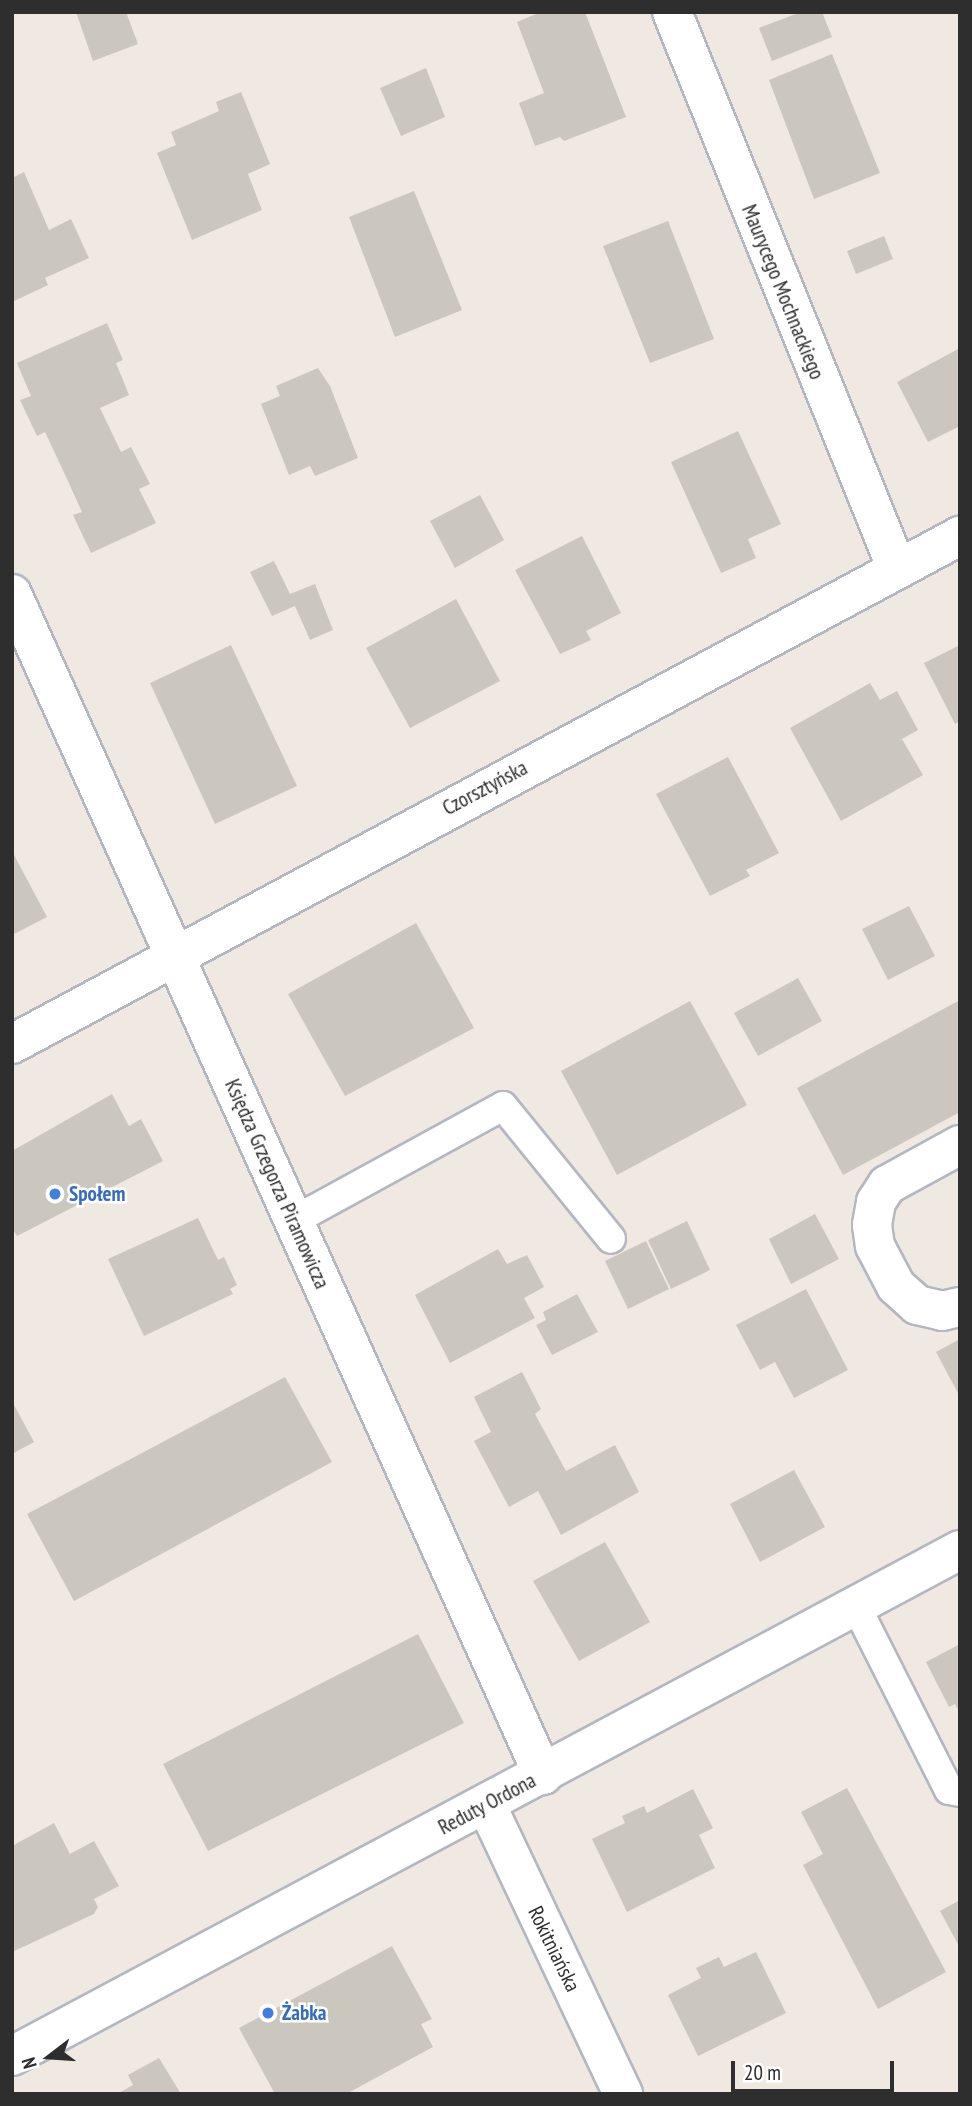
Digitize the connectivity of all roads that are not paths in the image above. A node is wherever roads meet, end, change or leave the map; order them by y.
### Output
1 (672, 12) edge
2 (960, 536) edge
3 (897, 569) junction
4 (12, 593) edge
5 (176, 956) junction
6 (12, 1044) edge
7 (960, 1145) edge
8 (293, 1221) junction
9 (611, 1238) dead end
10 (960, 1307) edge
11 (960, 1550) edge
12 (856, 1606) junction
13 (543, 1775) junction
14 (960, 1792) edge
15 (486, 1804) junction
16 (12, 2056) edge
17 (623, 2094) edge

1 - 3 street, Maurycego Mochnackiego
2 - 3 street, Czorsztyńska
3 - 5 street, Czorsztyńska
4 - 5 street, Księdza Grzegorza Piramowicza
5 - 6 street, Czorsztyńska
5 - 8 street, Księdza Grzegorza Piramowicza
7 - 10 street
8 - 9 lane
8 - 13 street, Księdza Grzegorza Piramowicza
11 - 12 street, Reduty Ordona
12 - 13 street, Reduty Ordona
12 - 14 lane
13 - 15 street, Reduty Ordona
15 - 16 street, Reduty Ordona
15 - 17 street, Rokitniańska

